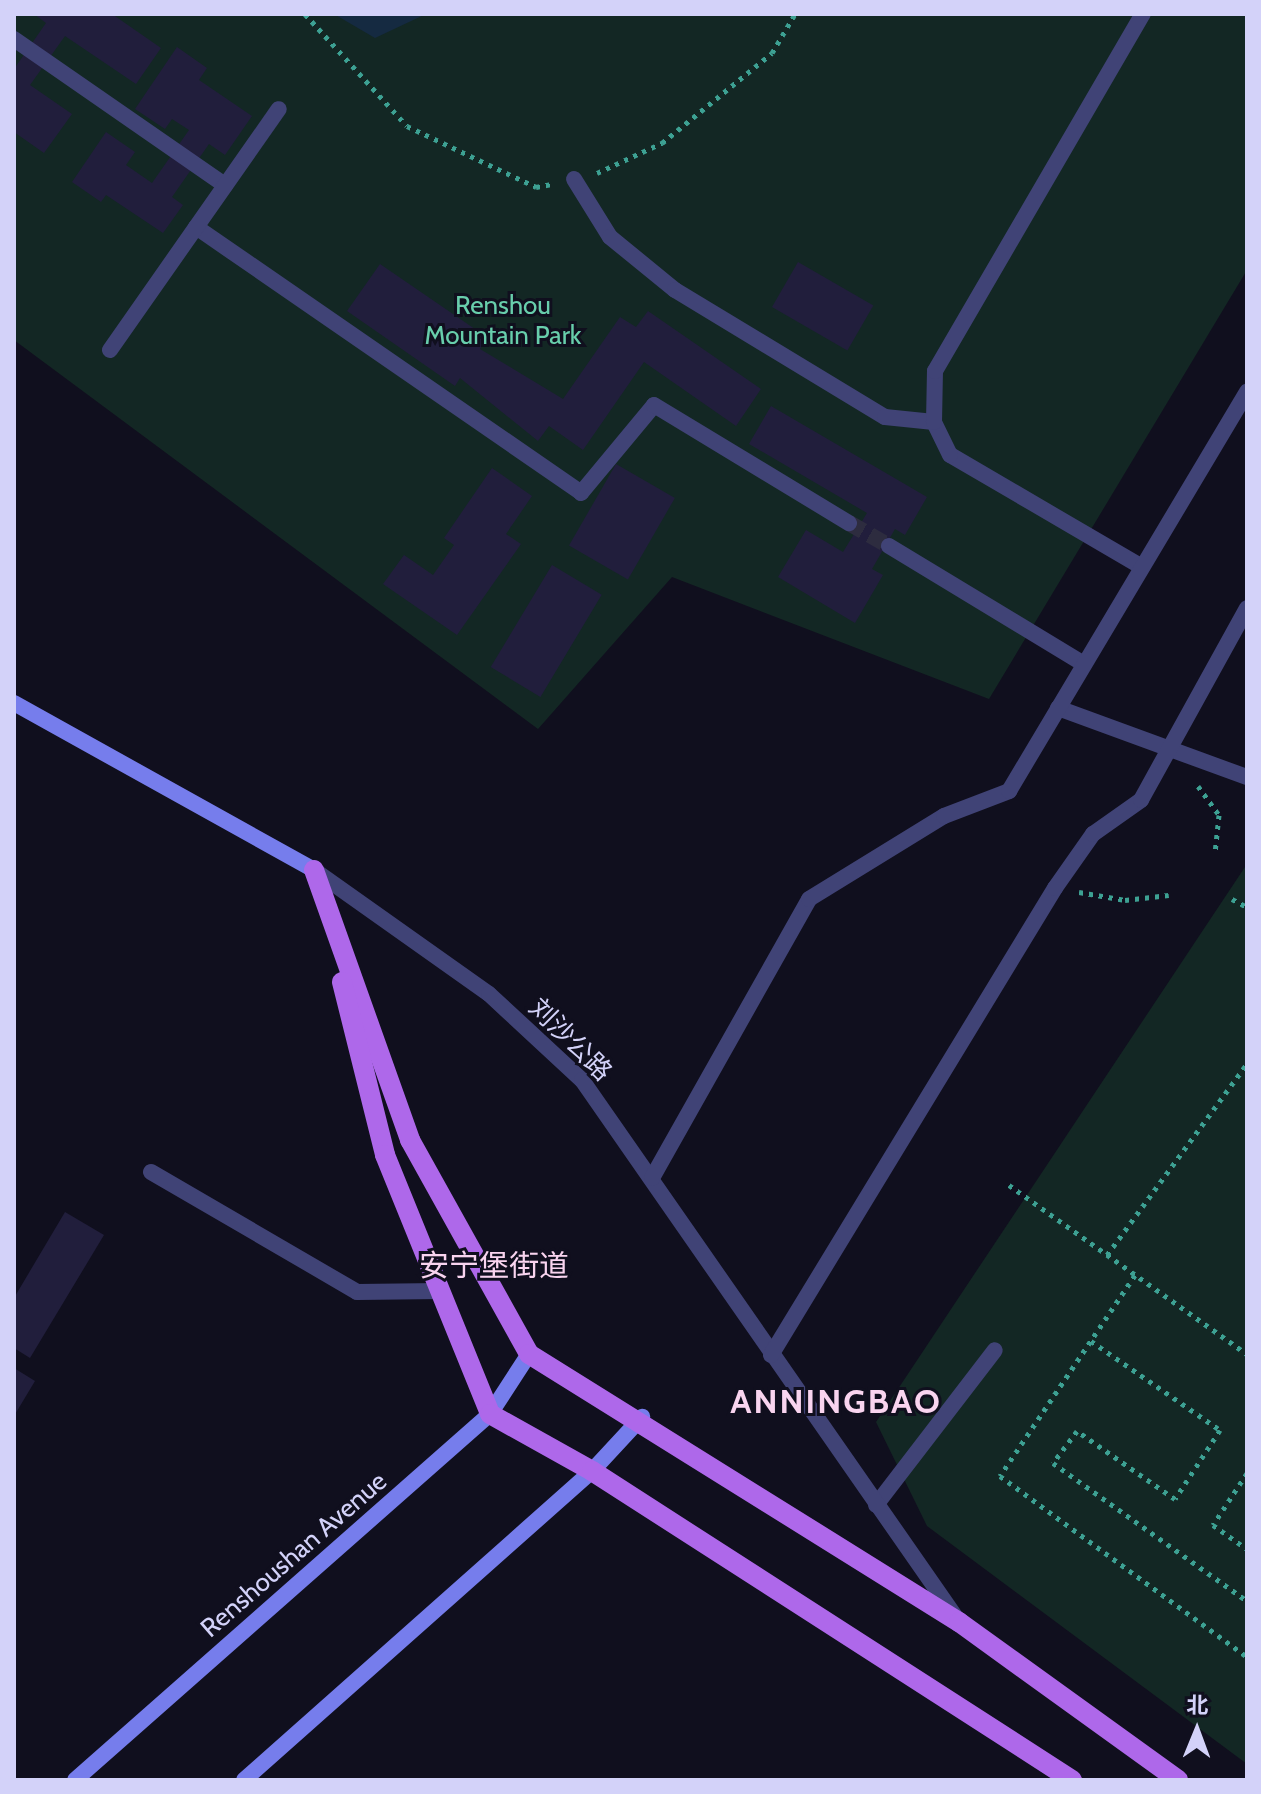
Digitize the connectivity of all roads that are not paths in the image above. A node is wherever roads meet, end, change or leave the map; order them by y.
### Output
1 (1143, 14) edge
2 (14, 39) edge
3 (279, 109) dead end
4 (574, 179) road end
5 (225, 185) junction
6 (196, 227) junction
7 (110, 350) dead end
8 (1247, 392) edge
9 (934, 422) junction
10 (849, 523) tunnel mouth
11 (889, 546) tunnel mouth
12 (1142, 567) junction
13 (1247, 608) edge
14 (1084, 664) junction
15 (14, 703) edge
16 (1058, 708) junction
17 (1164, 747) junction
18 (1247, 777) edge
19 (314, 870) junction
20 (151, 1172) dead end
21 (652, 1178) junction
22 (440, 1291) junction
23 (995, 1350) dead end
24 (529, 1354) junction
25 (771, 1355) junction
26 (490, 1414) junction
27 (642, 1417) junction
28 (592, 1471) junction
29 (876, 1505) junction
30 (959, 1622) junction
31 (75, 1780) edge
32 (244, 1780) edge
33 (1072, 1780) edge
34 (1178, 1780) edge

1 - 9 street
2 - 5 street
3 - 5 street
4 - 9 street
5 - 6 street
6 - 7 street
6 - 10 street
8 - 12 street
9 - 12 street
11 - 14 street
12 - 14 street
13 - 17 street
14 - 16 street
15 - 19 main road, 刘沙公路
16 - 17 street
16 - 21 street
17 - 18 street
17 - 25 street
19 - 21 street, 刘沙公路
19 - 22 main road
19 - 24 main road
20 - 22 street
21 - 25 street, 刘沙公路
22 - 26 main road
23 - 29 street
24 - 26 main road, Renshoushan Avenue
24 - 27 main road
25 - 29 street, 刘沙公路
26 - 28 main road
26 - 31 main road, Renshoushan Avenue
27 - 28 main road
27 - 30 main road
28 - 32 main road
28 - 33 main road
29 - 30 street, 刘沙公路
30 - 34 main road

